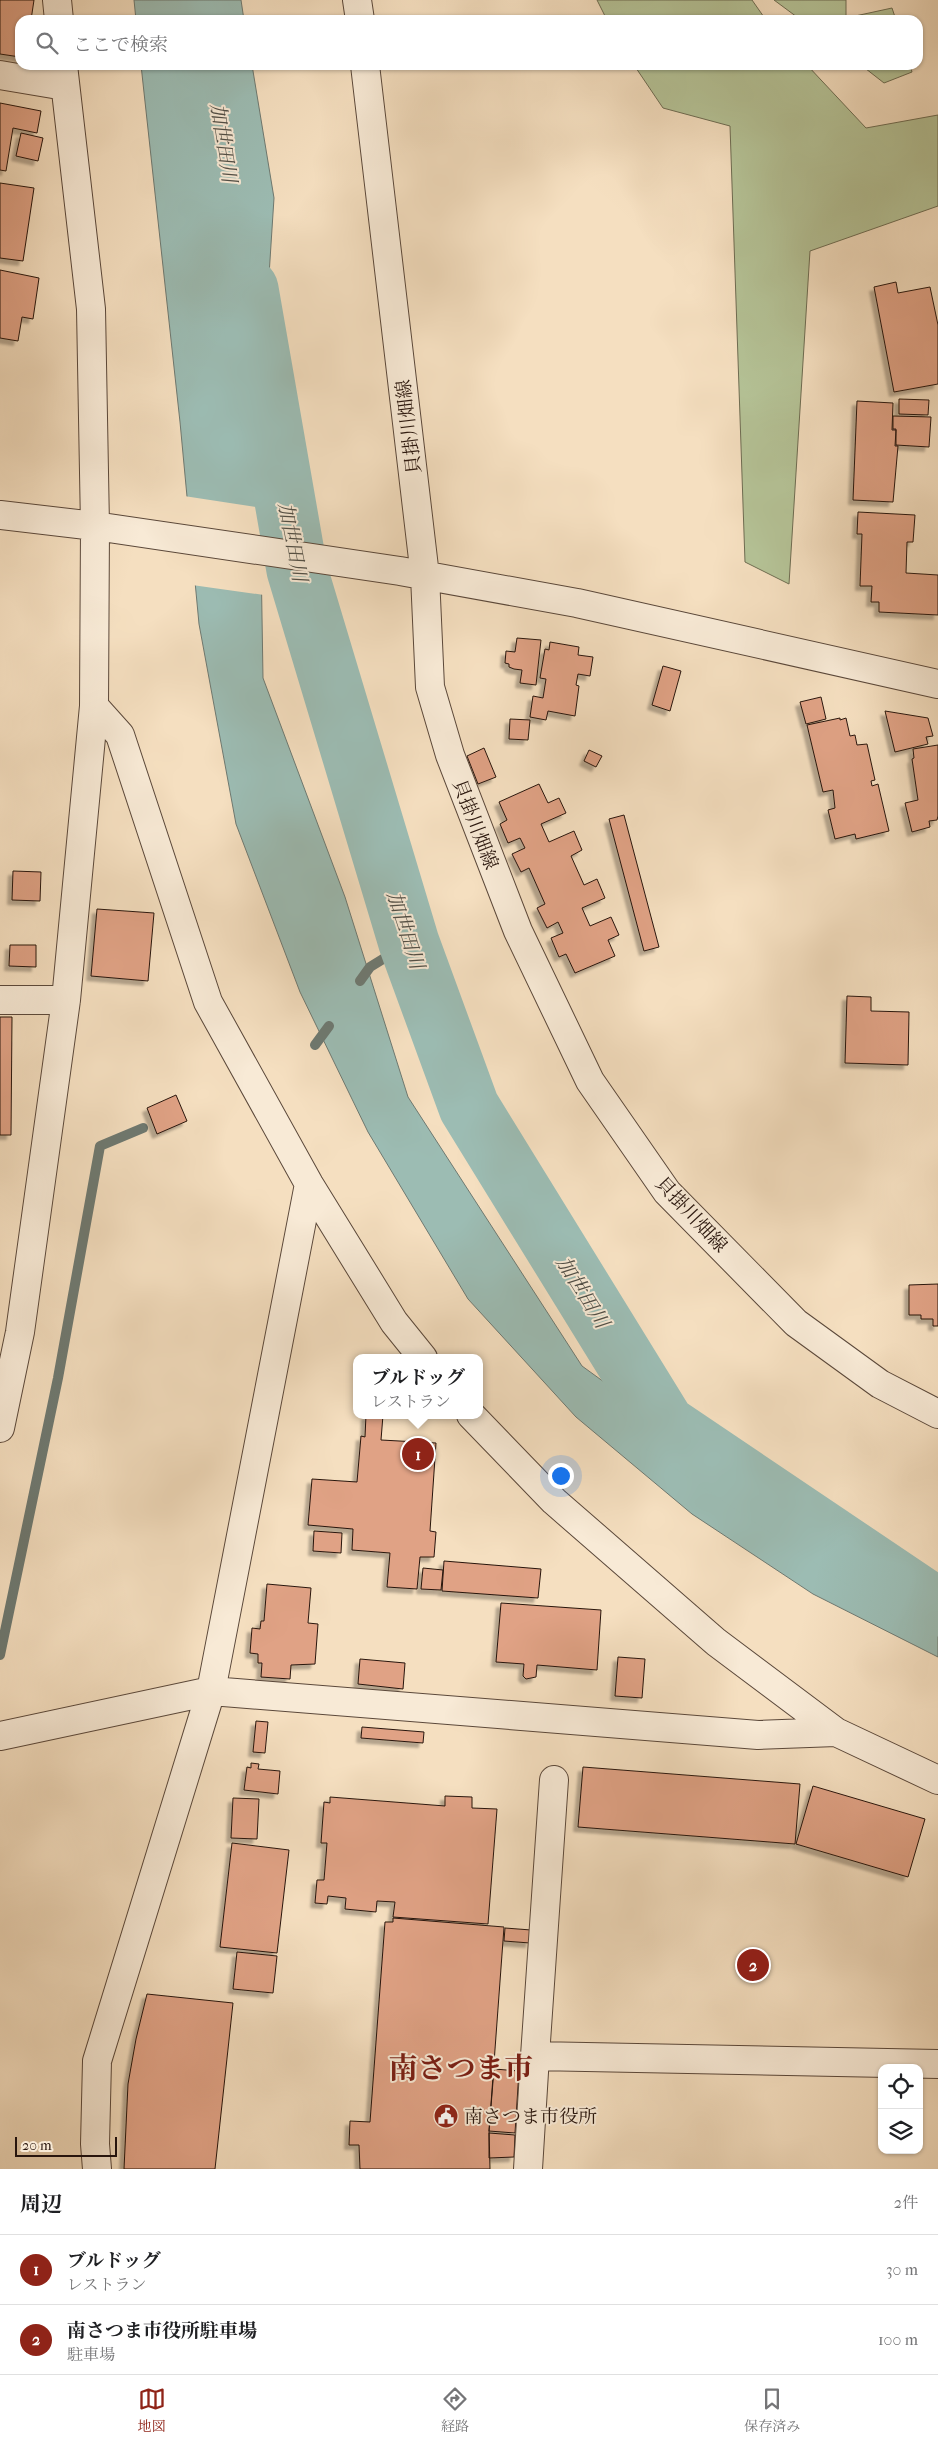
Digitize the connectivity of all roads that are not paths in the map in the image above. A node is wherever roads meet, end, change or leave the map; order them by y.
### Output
1 (57, 0) edge
2 (357, 0) edge
3 (58, 15) edge
4 (359, 15) edge
5 (365, 70) edge
6 (0, 74) edge
7 (64, 76) edge
8 (0, 515) edge
9 (96, 526) junction
10 (412, 573) junction
11 (938, 684) edge
12 (94, 706) junction
13 (0, 1000) edge
14 (66, 1000) junction
15 (309, 1184) junction
16 (10, 1333) edge
17 (420, 1354) edge
18 (938, 1414) edge
19 (475, 1419) edge
20 (0, 1428) edge
21 (211, 1691) junction
22 (836, 1732) junction
23 (3, 1736) edge
24 (554, 1780) dead end
25 (938, 1780) edge
26 (535, 2056) junction
27 (938, 2064) edge
28 (97, 2169) edge
29 (528, 2169) edge

1 - 3 street
2 - 4 street
5 - 10 street, 貝掛川畑線
6 - 7 street
7 - 9 street
8 - 9 street
9 - 10 street
9 - 12 street
10 - 11 street
10 - 18 street, 貝掛川畑線
12 - 14 street
12 - 15 street
13 - 14 street
14 - 16 street
15 - 17 street
15 - 21 street
16 - 20 street
19 - 22 street
21 - 22 street
21 - 23 street
21 - 28 street
22 - 25 street
24 - 26 street
26 - 27 street
26 - 29 street

